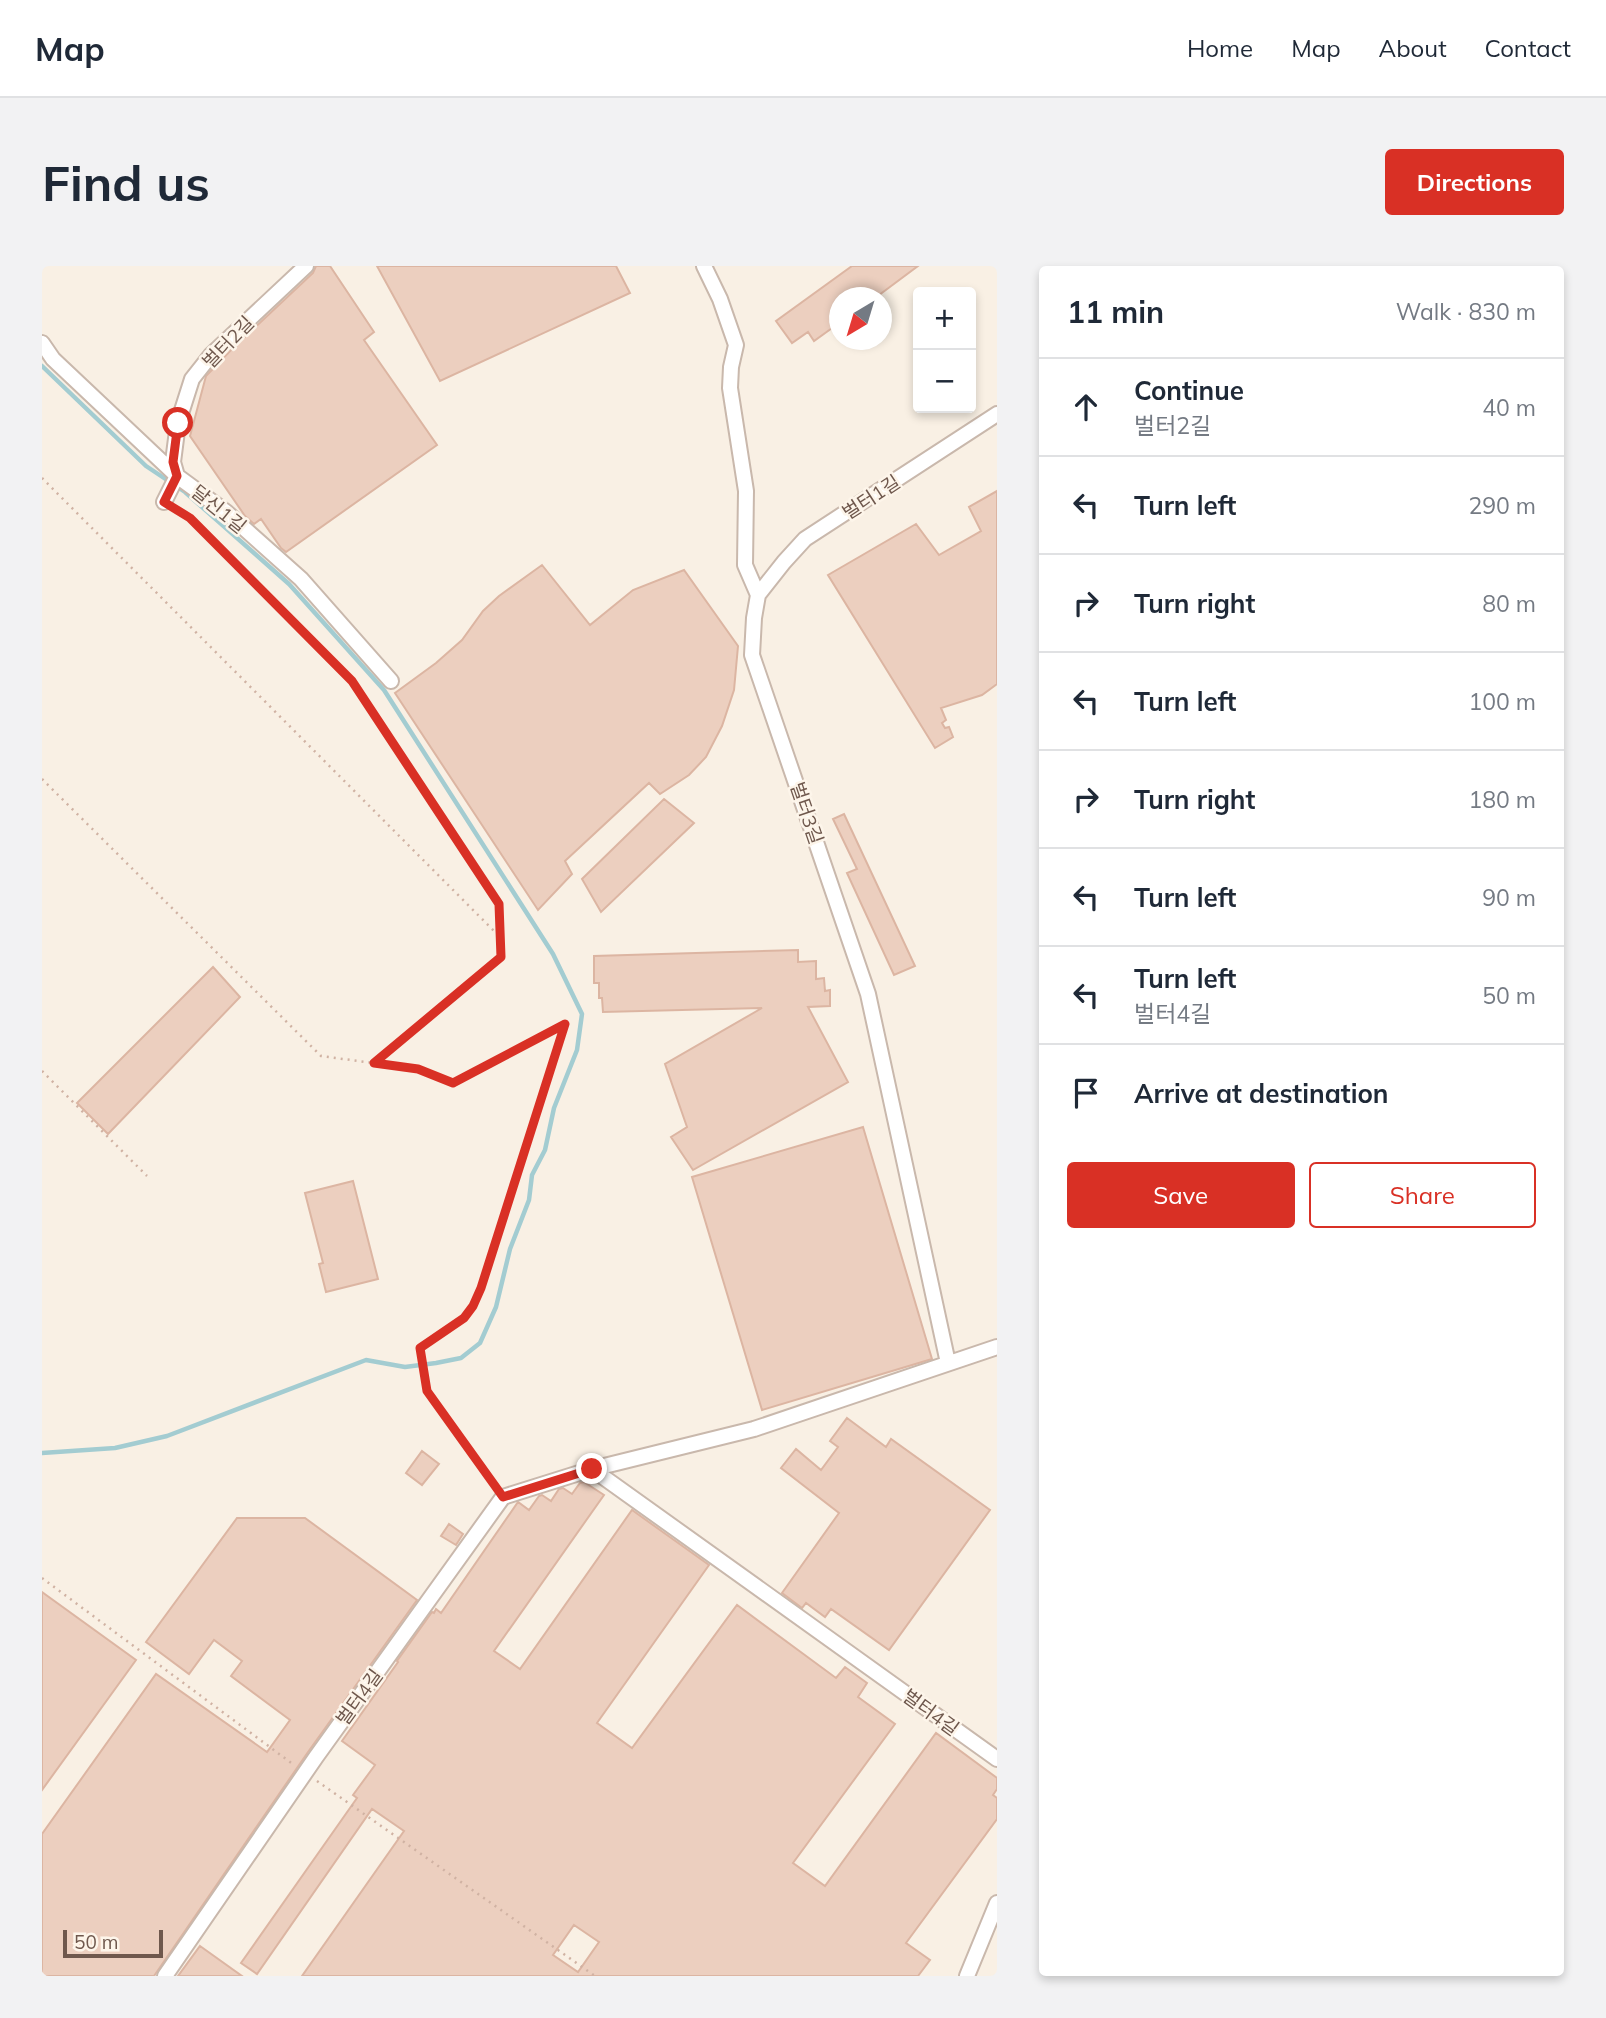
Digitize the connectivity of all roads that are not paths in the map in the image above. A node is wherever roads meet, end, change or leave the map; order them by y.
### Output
1 (306, 266) edge
2 (704, 266) edge
3 (42, 343) edge
4 (997, 414) edge
5 (177, 476) junction
6 (164, 502) road end
7 (758, 595) junction
8 (391, 681) dead end
9 (997, 1347) edge
10 (948, 1363) junction
11 (592, 1469) junction
12 (997, 1759) edge
13 (997, 1903) edge
14 (164, 1976) edge
15 (967, 1976) edge

1 - 5 street, 벌터2길
2 - 7 street, 벌터3길
3 - 5 street, 달신1길
4 - 7 street, 벌터1길
5 - 6 street
5 - 8 street, 달신1길
7 - 10 street, 벌터3길
9 - 10 street
10 - 11 street
11 - 12 street, 벌터4길
11 - 14 street, 벌터4길
13 - 15 street

